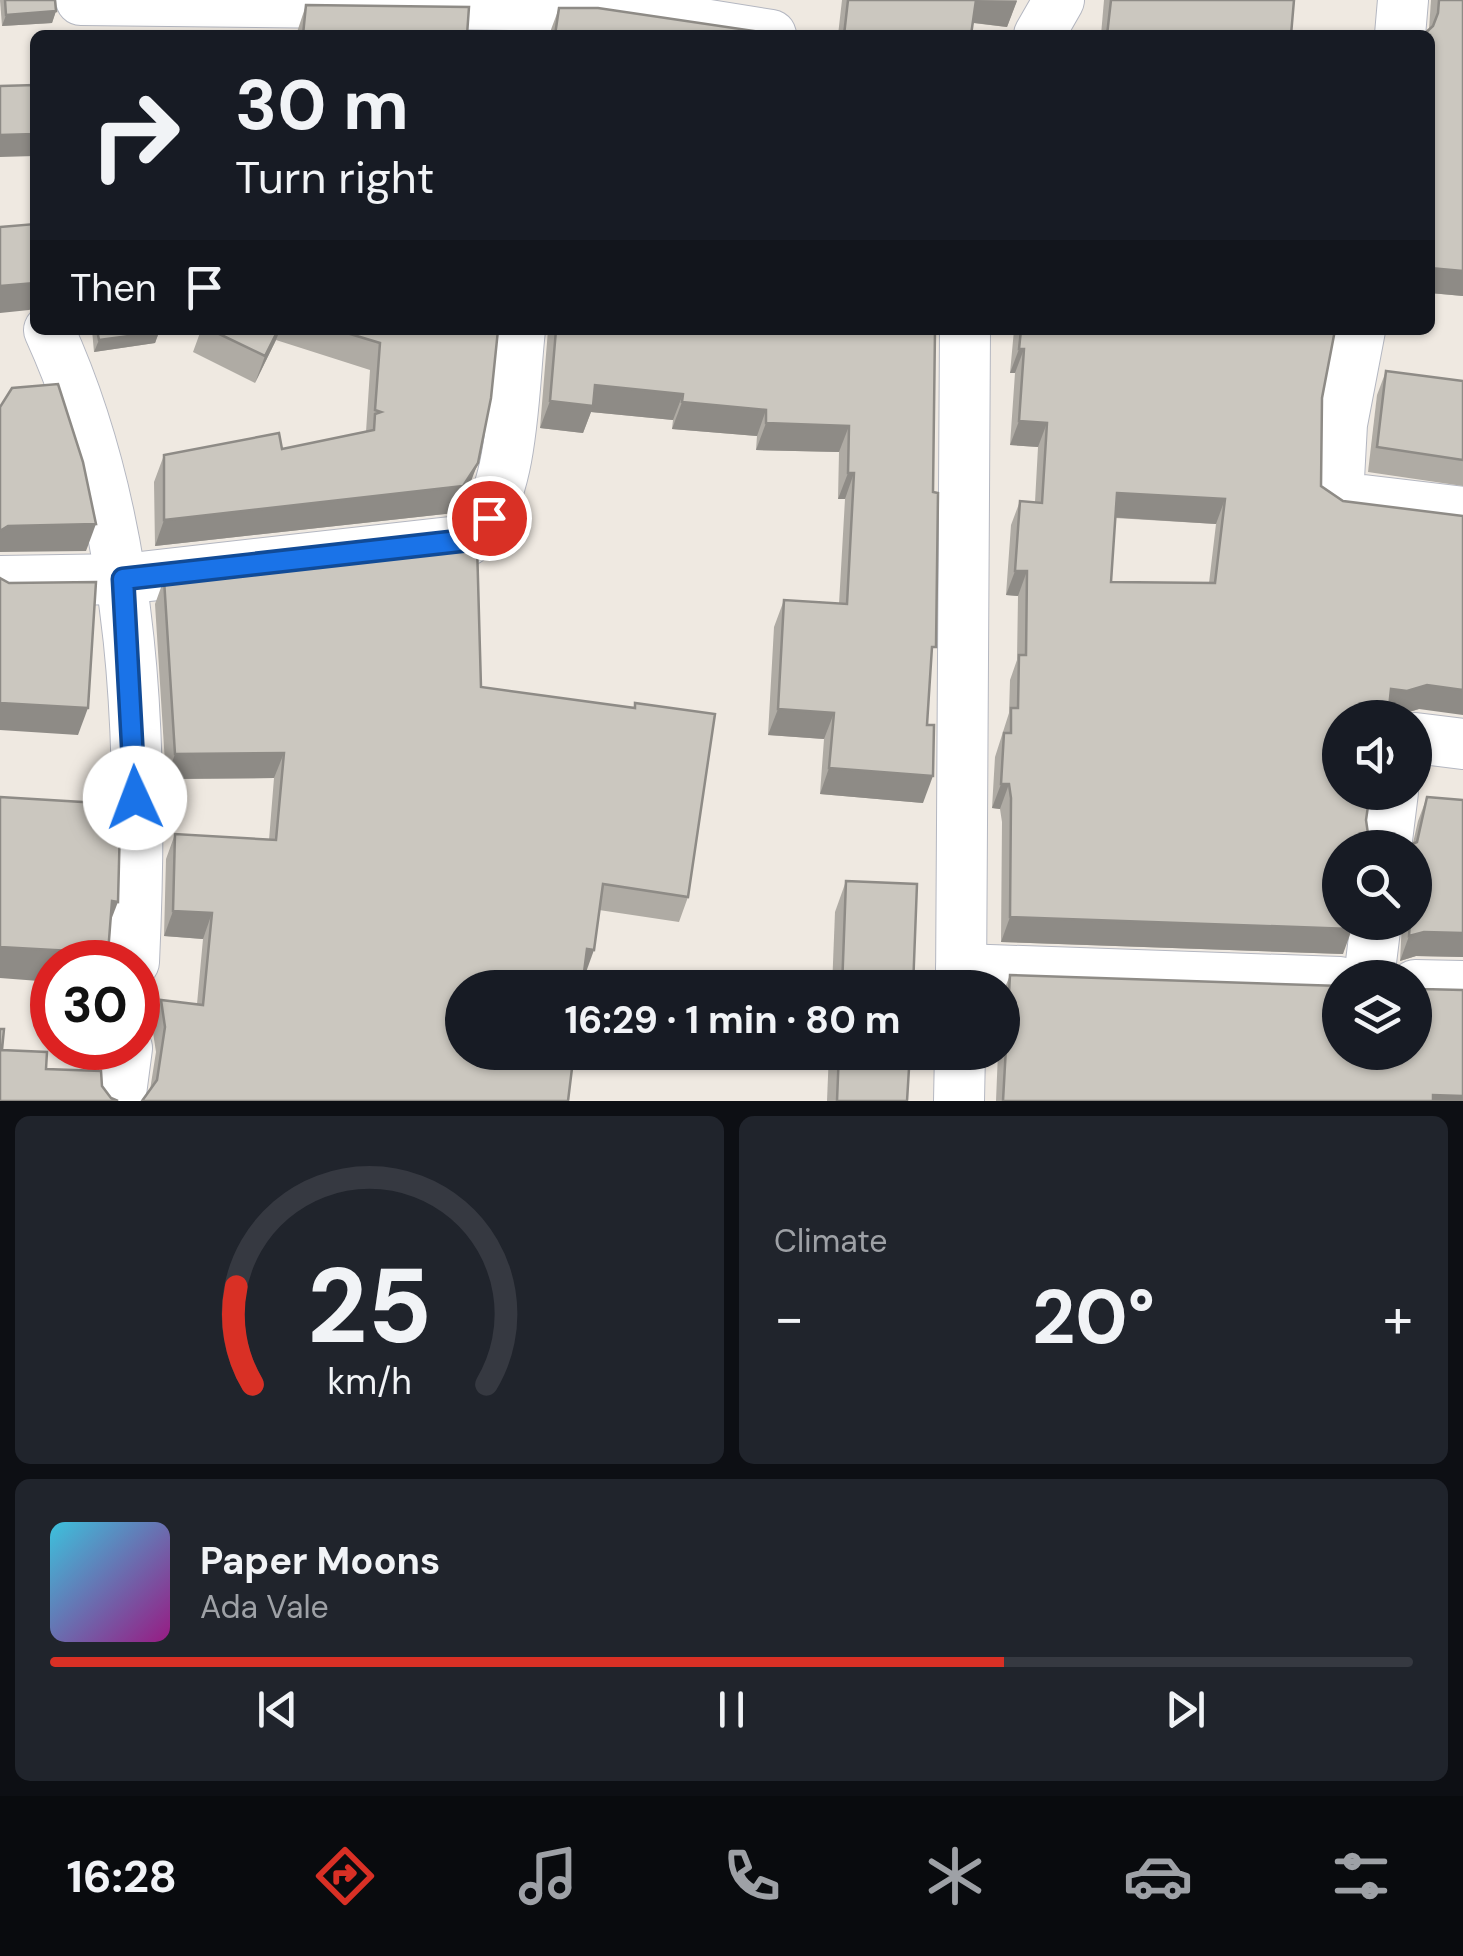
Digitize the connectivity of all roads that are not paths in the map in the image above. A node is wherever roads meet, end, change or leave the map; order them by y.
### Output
1 (81, 0) edge
2 (1059, 0) edge
3 (1403, 0) edge
4 (740, 30) edge
5 (1042, 30) edge
6 (1400, 30) edge
7 (50, 335) edge
8 (519, 335) edge
9 (964, 335) edge
10 (1359, 335) edge
11 (1463, 512) edge
12 (123, 579) junction
13 (0, 581) edge
14 (1432, 740) edge
15 (1463, 744) edge
16 (134, 940) edge
17 (961, 970) edge
18 (1020, 979) edge
19 (1322, 982) edge
20 (1432, 985) edge
21 (1463, 986) edge
22 (124, 1070) edge
23 (960, 1070) edge
24 (120, 1101) edge
25 (959, 1101) edge

1 - 4 street
2 - 5 street
3 - 6 street
7 - 12 street
8 - 12 street
9 - 17 street
10 - 11 street
12 - 13 street
12 - 16 street
14 - 15 street
18 - 19 street
20 - 21 street
22 - 24 street
23 - 25 street

